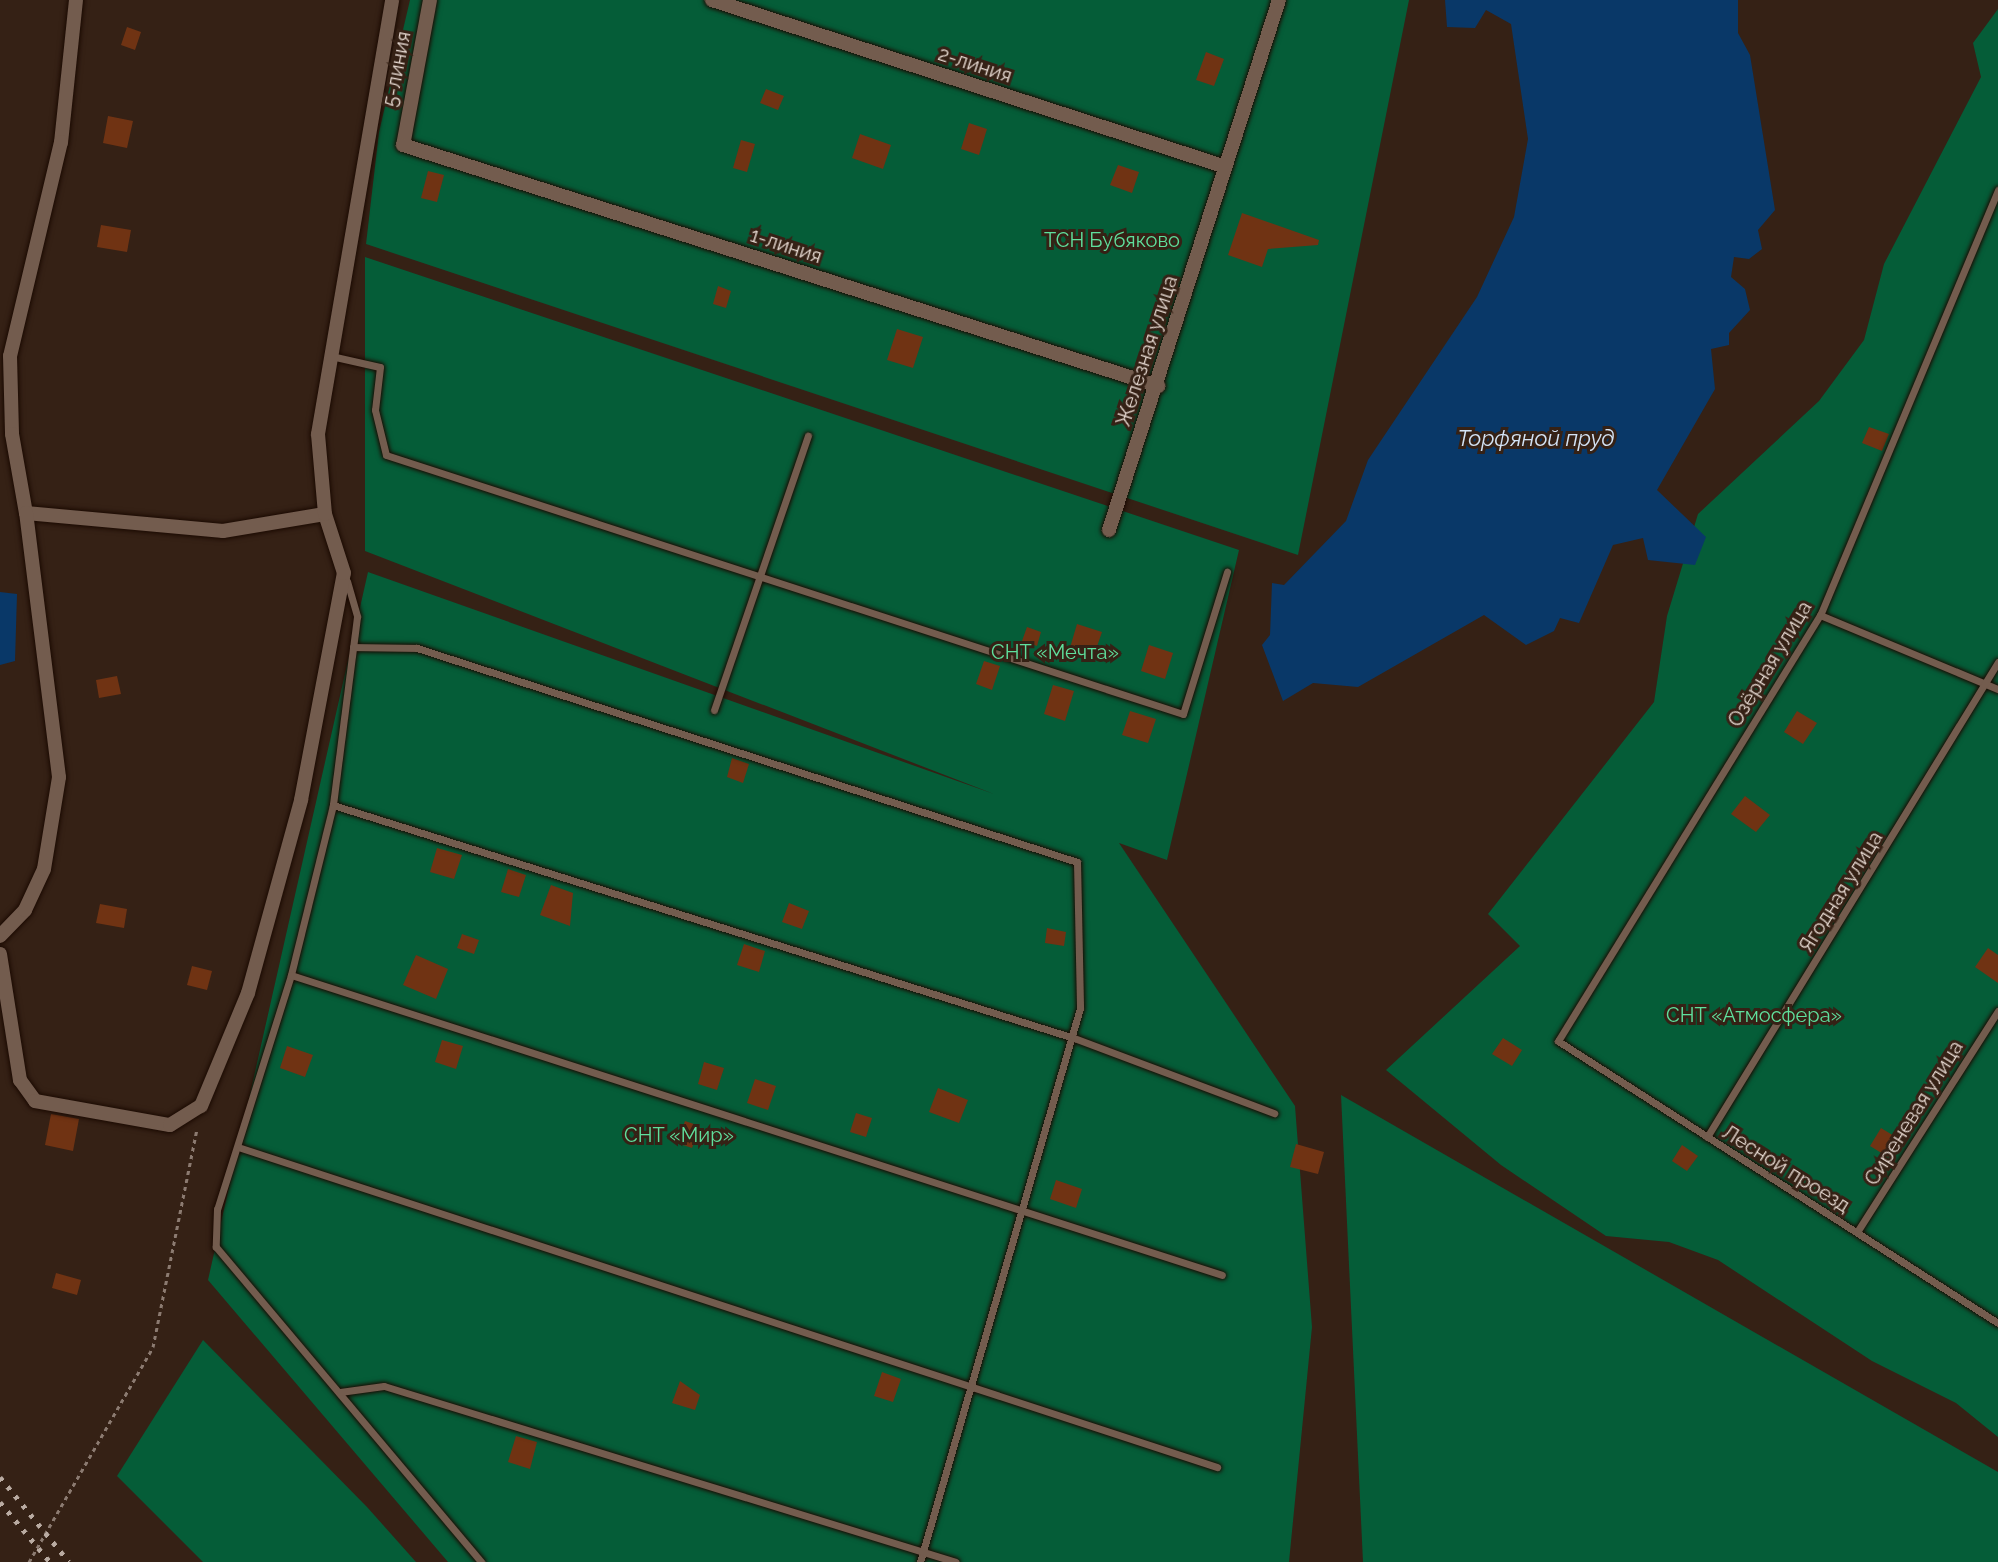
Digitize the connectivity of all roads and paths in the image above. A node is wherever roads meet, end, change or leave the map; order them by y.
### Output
1 (76, 0) edge
2 (392, 0) edge
3 (430, 0) edge
4 (712, 0) edge
5 (1279, 0) edge
6 (403, 145) joint
7 (1226, 167) junction
8 (1998, 190) edge
9 (329, 355) junction
10 (1158, 386) junction
11 (808, 436) dead end
12 (26, 513) junction
13 (325, 514) junction
14 (1109, 530) dead end
15 (1227, 572) dead end
16 (344, 573) junction
17 (760, 576) junction
18 (1820, 615) junction
19 (353, 647) junction
20 (1998, 662) edge
21 (1988, 685) junction
22 (1998, 689) edge
23 (714, 710) dead end
24 (333, 805) junction
25 (0, 936) edge
26 (0, 954) edge
27 (291, 975) junction
28 (1998, 1011) edge
29 (1074, 1038) junction
30 (1558, 1041) joint
31 (201, 1106) junction
32 (1274, 1113) dead end
33 (1707, 1137) junction
34 (241, 1148) junction
35 (1022, 1213) junction
36 (1857, 1232) junction
37 (1222, 1275) dead end
38 (1998, 1323) edge
39 (971, 1383) junction
40 (340, 1392) junction
41 (1217, 1467) dead end
42 (921, 1558) edge
43 (29, 1562) edge
44 (481, 1562) edge
45 (956, 1562) edge

1 - 12 street
2 - 9 street
3 - 6 street, 5-линия
4 - 7 street, 2-линия
5 - 7 street, Железная улица
6 - 10 street, 1-линия
7 - 10 street, Железная улица
8 - 18 lane, Озёрная улица
9 - 13 street
9 - 17 lane
10 - 14 street, Железная улица
11 - 17 lane
12 - 13 street
12 - 25 street
13 - 16 street
15 - 17 lane
16 - 19 lane
16 - 31 street
17 - 23 lane
18 - 21 lane
18 - 30 lane, Озёрная улица
19 - 24 lane
19 - 29 lane
20 - 21 lane, Ягодная улица
21 - 22 lane
21 - 33 lane, Ягодная улица
24 - 27 lane
24 - 29 lane
26 - 31 street
27 - 34 lane
27 - 35 lane
28 - 36 lane, Сиреневая улица
29 - 32 lane
29 - 35 lane
30 - 33 lane, Лесной проезд
31 - 43 path
33 - 36 lane, Лесной проезд
34 - 39 lane
34 - 40 lane
35 - 37 lane
35 - 39 lane
36 - 38 lane, Лесной проезд
39 - 41 lane
39 - 42 lane
40 - 42 lane
40 - 44 lane
42 - 45 lane

